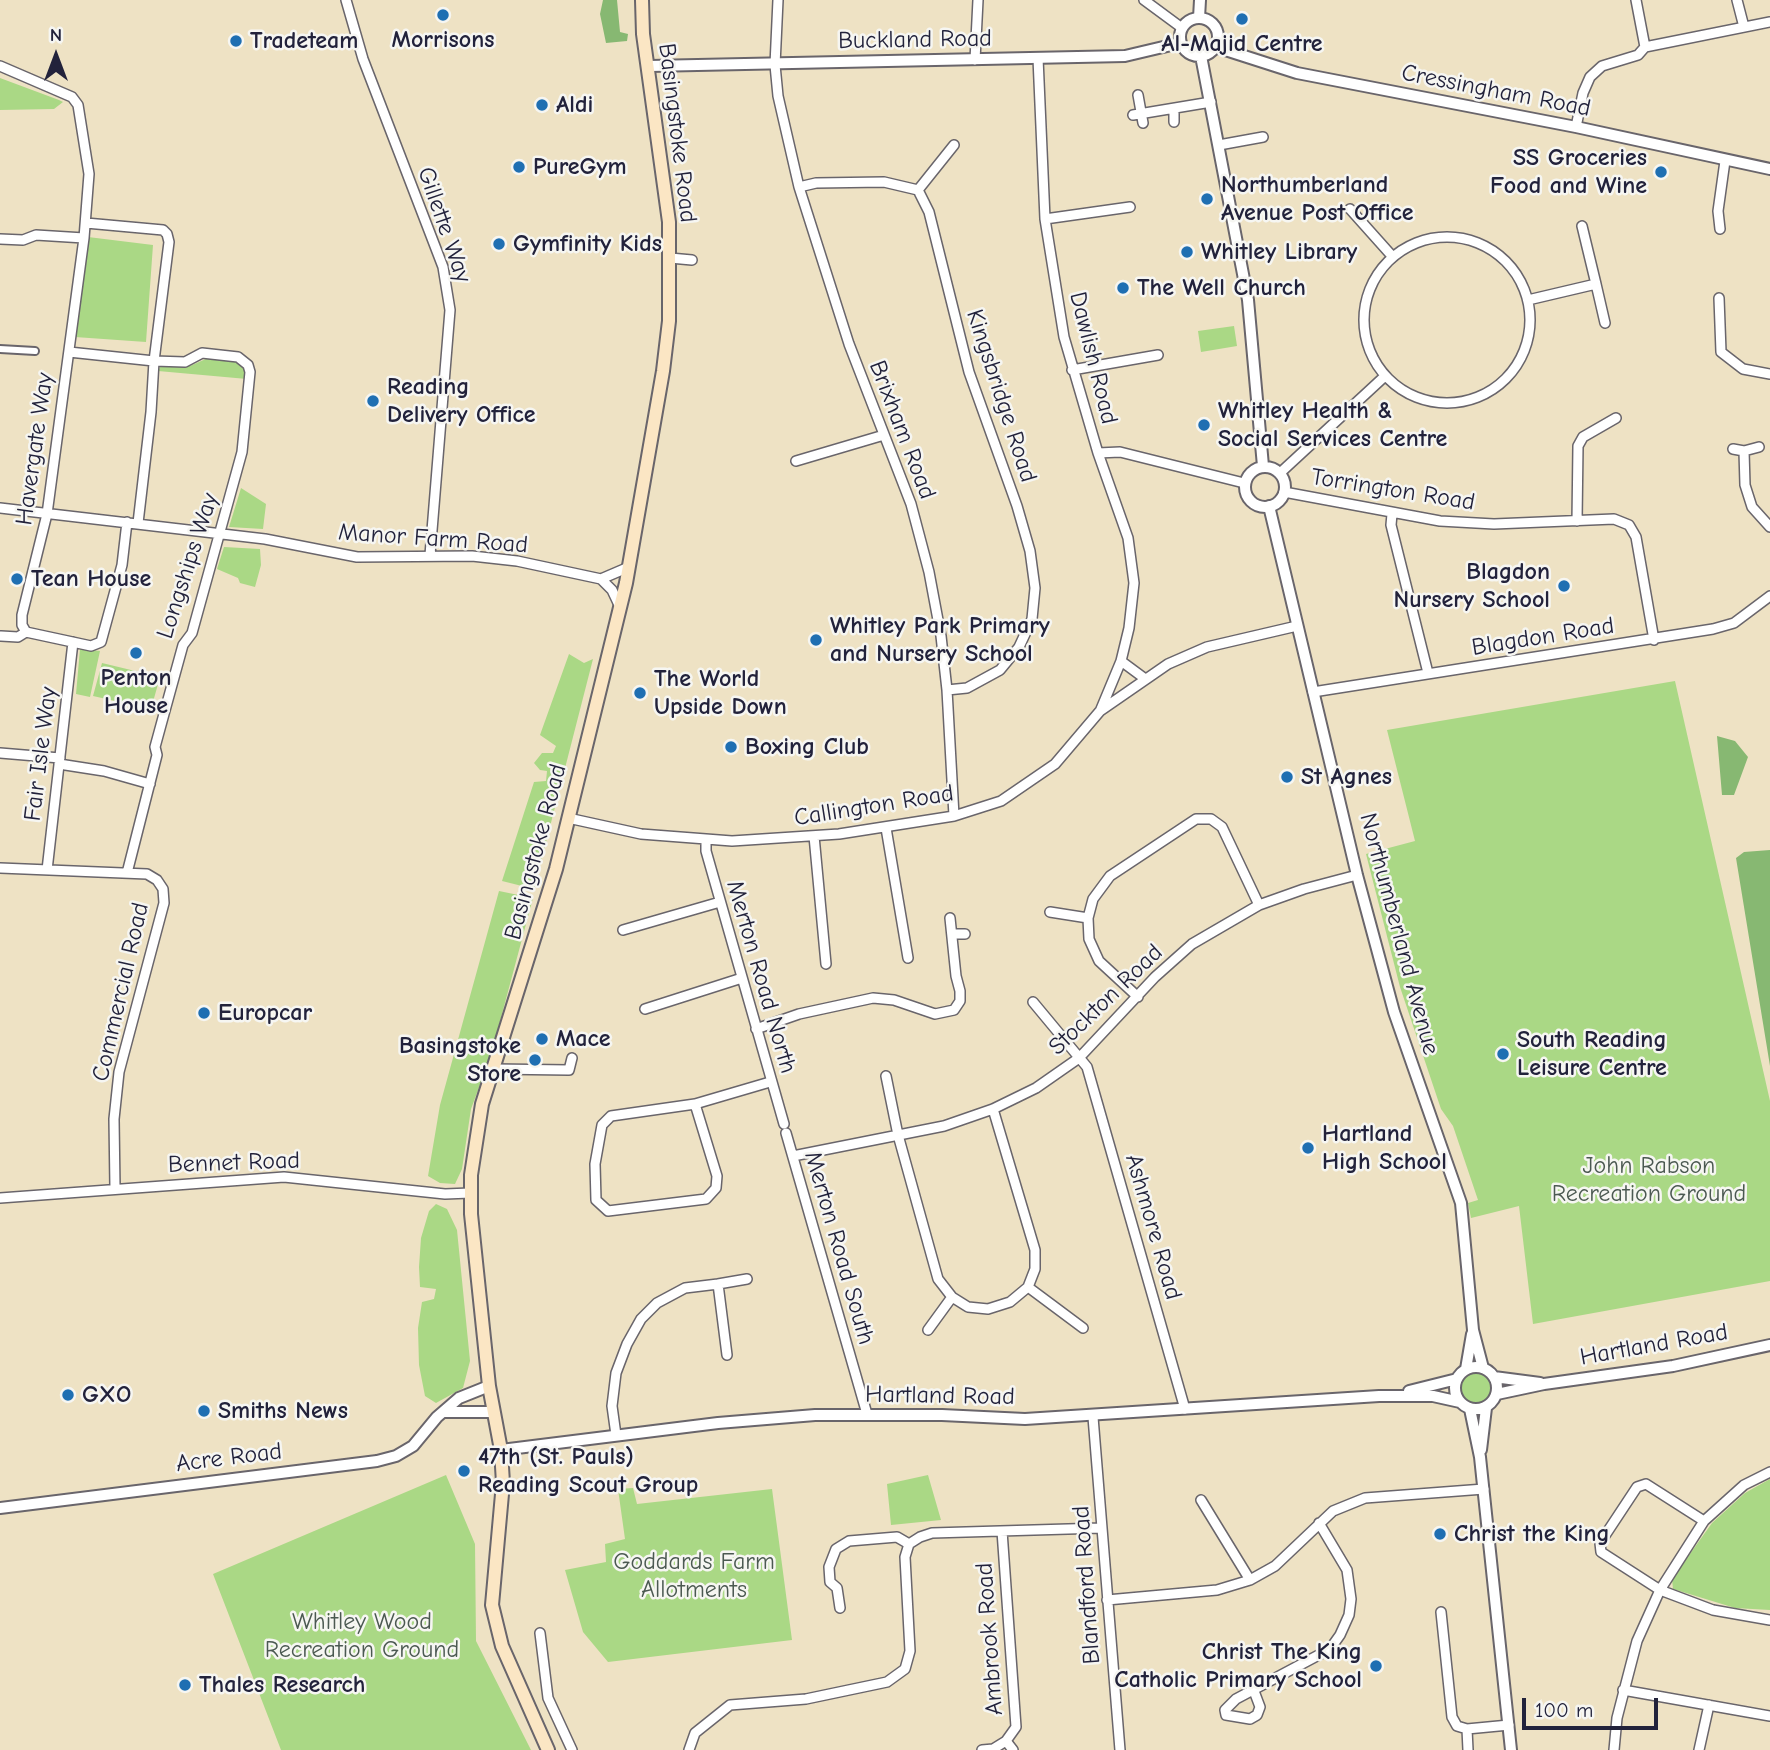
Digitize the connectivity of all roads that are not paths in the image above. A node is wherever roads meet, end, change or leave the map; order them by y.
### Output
1 (346, 0) edge
2 (642, 0) edge
3 (778, 0) edge
4 (978, 0) edge
5 (1144, 0) edge
6 (1200, 0) edge
7 (1636, 0) edge
8 (1737, 0) edge
9 (1199, 18) junction
10 (1770, 22) edge
11 (1744, 27) junction
12 (1182, 28) junction
13 (1181, 43) junction
14 (1216, 47) junction
15 (1645, 47) junction
16 (1201, 57) junction
17 (1038, 58) junction
18 (975, 60) junction
19 (775, 65) junction
20 (0, 66) edge
21 (650, 66) junction
22 (1138, 95) dead end
23 (1211, 102) junction
24 (1174, 109) junction
25 (1174, 122) dead end
26 (1577, 127) junction
27 (1263, 137) dead end
28 (954, 145) dead end
29 (1219, 145) junction
30 (1725, 161) junction
31 (1770, 169) edge
32 (800, 187) junction
33 (918, 190) junction
34 (1130, 207) dead end
35 (1350, 209) dead end
36 (1045, 219) junction
37 (86, 223) junction
38 (1582, 226) dead end
39 (1720, 229) dead end
40 (0, 239) edge
41 (84, 239) junction
42 (1392, 257) junction
43 (670, 258) junction
44 (692, 260) dead end
45 (1596, 284) junction
46 (1719, 298) dead end
47 (1528, 300) junction
48 (1605, 323) dead end
49 (0, 349) edge
50 (35, 351) dead end
51 (69, 352) junction
52 (1158, 355) dead end
53 (154, 360) junction
54 (1072, 370) junction
55 (1770, 374) edge
56 (1385, 376) junction
57 (1616, 418) dead end
58 (884, 435) junction
59 (1759, 447) dead end
60 (1733, 449) dead end
61 (1744, 451) junction
62 (1098, 453) junction
63 (796, 461) dead end
64 (1263, 466) junction
65 (1280, 473) junction
66 (1244, 482) junction
67 (1284, 492) junction
68 (1269, 506) junction
69 (4, 508) edge
70 (47, 513) junction
71 (1392, 514) junction
72 (1577, 521) junction
73 (127, 522) junction
74 (138, 523) junction
75 (1770, 527) edge
76 (220, 534) junction
77 (430, 555) junction
78 (629, 567) junction
79 (601, 579) junction
80 (1770, 596) edge
81 (620, 607) junction
82 (1297, 626) junction
83 (26, 632) junction
84 (1, 636) edge
85 (1654, 640) junction
86 (73, 642) junction
87 (1121, 662) junction
88 (1428, 673) junction
89 (1144, 678) junction
90 (947, 691) junction
91 (1313, 692) junction
92 (1100, 711) junction
93 (0, 752) edge
94 (59, 761) junction
95 (150, 783) junction
96 (954, 816) junction
97 (568, 818) junction
98 (886, 828) junction
99 (814, 836) junction
100 (706, 839) junction
101 (0, 869) edge
102 (47, 870) junction
103 (127, 873) junction
104 (1357, 875) junction
105 (720, 902) junction
106 (1259, 905) junction
107 (1050, 912) dead end
108 (950, 918) dead end
109 (1088, 918) junction
110 (622, 930) dead end
111 (952, 934) junction
112 (965, 934) dead end
113 (908, 958) dead end
114 (826, 964) dead end
115 (742, 978) junction
116 (1138, 997) junction
117 (1033, 1002) dead end
118 (645, 1009) dead end
119 (755, 1029) junction
120 (572, 1058) dead end
121 (1079, 1058) junction
122 (494, 1069) junction
123 (887, 1076) dead end
124 (770, 1082) junction
125 (695, 1104) junction
126 (993, 1109) junction
127 (785, 1129) joint
128 (898, 1135) junction
129 (793, 1156) junction
130 (115, 1188) junction
131 (470, 1193) junction
132 (0, 1198) edge
133 (747, 1279) dead end
134 (718, 1284) junction
135 (1027, 1287) junction
136 (952, 1297) junction
137 (1083, 1328) dead end
138 (928, 1330) dead end
139 (1473, 1330) junction
140 (1770, 1345) edge
141 (727, 1355) dead end
142 (1483, 1368) junction
143 (1466, 1369) junction
144 (1494, 1377) junction
145 (1457, 1379) junction
146 (1544, 1384) junction
147 (489, 1386) junction
148 (1497, 1394) junction
149 (1378, 1396) junction
150 (1465, 1406) junction
151 (1486, 1408) junction
152 (1185, 1409) junction
153 (445, 1412) junction
154 (494, 1412) junction
155 (867, 1414) junction
156 (1093, 1417) junction
157 (616, 1435) junction
158 (502, 1450) junction
159 (1480, 1457) junction
160 (1770, 1472) edge
161 (1484, 1489) junction
162 (1201, 1500) dead end
163 (0, 1508) edge
164 (1704, 1521) junction
165 (1319, 1523) junction
166 (1102, 1528) junction
167 (1002, 1531) junction
168 (909, 1544) junction
169 (1250, 1580) junction
170 (1660, 1590) junction
171 (1107, 1600) junction
172 (840, 1608) dead end
173 (1441, 1612) dead end
174 (1770, 1620) edge
175 (540, 1633) dead end
176 (1623, 1690) junction
177 (1254, 1691) dead end
178 (548, 1698) junction
179 (1709, 1705) junction
180 (530, 1706) junction
181 (1770, 1716) edge
182 (1508, 1725) junction
183 (1467, 1729) junction
184 (1006, 1741) junction
185 (548, 1750) edge
186 (572, 1750) edge
187 (689, 1750) edge
188 (982, 1750) edge
189 (1013, 1750) edge
190 (1119, 1750) edge
191 (1468, 1750) edge
192 (1511, 1750) edge
193 (1614, 1750) edge
194 (1699, 1750) edge

1 - 77 street, Gillette Way
2 - 21 main road, Basingstoke Road
3 - 19 street, Brixham Road
4 - 18 street
5 - 12 street
6 - 9 street
7 - 15 street
8 - 11 street
9 - 12 street
9 - 14 street
10 - 11 street
11 - 15 street
12 - 13 street
13 - 16 street
13 - 17 street, Buckland Road
14 - 16 street
14 - 26 street, Cressingham Road
15 - 26 street
16 - 23 street
17 - 18 street, Buckland Road
17 - 36 street, Dawlish Road
18 - 19 street, Buckland Road
19 - 21 street, Buckland Road
19 - 32 street, Brixham Road
20 - 37 street, Havergate Way
21 - 43 main road, Basingstoke Road
22 - 24 street
23 - 24 street
23 - 29 street
24 - 25 street
26 - 30 street, Cressingham Road
27 - 29 street
28 - 33 street
29 - 64 street
30 - 31 street, Cressingham Road
30 - 39 street
32 - 33 street
32 - 58 street, Brixham Road
33 - 90 street, Kingsbridge Road
34 - 36 street
35 - 42 street
36 - 54 street, Dawlish Road
37 - 41 street, Havergate Way
37 - 53 street
38 - 45 street
40 - 41 street
41 - 51 street, Havergate Way
42 - 47 street
42 - 56 street
43 - 44 street
43 - 78 main road, Basingstoke Road
45 - 47 street
45 - 48 street
46 - 55 street
47 - 56 street
49 - 50 street
51 - 53 street
51 - 70 street, Havergate Way
52 - 54 street
53 - 74 street
53 - 76 street, Longships Way
54 - 62 street, Dawlish Road
56 - 65 street
57 - 72 street
58 - 63 street
58 - 90 street, Brixham Road
59 - 61 street
60 - 61 street
61 - 75 street
62 - 66 street
62 - 87 street, Dawlish Road
64 - 65 street
64 - 66 street
65 - 67 street
66 - 68 street
67 - 68 street
67 - 71 street, Torrington Road
68 - 82 street, Northumberland Avenue
69 - 70 street, Manor Farm Road
70 - 73 street, Manor Farm Road
70 - 83 street, Havergate Way
71 - 72 street, Torrington Road
71 - 88 street
72 - 85 street, Torrington Road
73 - 74 street, Manor Farm Road
73 - 86 street
74 - 76 street, Manor Farm Road
76 - 77 street, Manor Farm Road
76 - 95 street, Longships Way
77 - 79 street, Manor Farm Road
78 - 79 street
78 - 81 main road, Basingstoke Road
79 - 81 street
80 - 85 street, Blagdon Road
81 - 97 main road, Basingstoke Road
82 - 89 street, Callington Road
82 - 91 street, Northumberland Avenue
83 - 84 street
83 - 86 street
85 - 88 street, Blagdon Road
86 - 94 street, Fair Isle Way
87 - 89 street
87 - 92 street, Dawlish Road
88 - 91 street, Blagdon Road
89 - 92 street, Callington Road
90 - 96 street, Brixham Road
91 - 104 street, Northumberland Avenue
92 - 96 street, Callington Road
93 - 94 street
94 - 95 street
94 - 102 street, Fair Isle Way
95 - 103 street, Longships Way
96 - 98 street, Callington Road
97 - 100 street, Callington Road
97 - 122 main road, Basingstoke Road
98 - 99 street, Callington Road
98 - 113 street
99 - 100 street, Callington Road
99 - 114 street
100 - 105 street, Merton Road North
101 - 102 street, Commercial Road
102 - 103 street, Commercial Road
103 - 130 street, Commercial Road
104 - 106 street, Stockton Road
104 - 139 street, Northumberland Avenue
105 - 110 street
105 - 115 street, Merton Road North
106 - 109 street
106 - 116 street, Stockton Road
107 - 109 street
108 - 111 street
109 - 116 street
111 - 112 street
111 - 119 street
115 - 118 street
115 - 119 street, Merton Road North
116 - 121 street, Stockton Road
117 - 121 street, Ashmore Road
119 - 124 street, Merton Road North
120 - 122 street
121 - 126 street, Stockton Road
121 - 152 street, Ashmore Road
122 - 131 main road, Basingstoke Road
123 - 128 street
124 - 125 street
124 - 127 street, Merton Road North
125 - 125 street
126 - 128 street, Stockton Road
126 - 135 street
127 - 129 street, Merton Road South
128 - 129 street, Stockton Road
128 - 136 street
129 - 155 street, Merton Road South
130 - 131 street, Bennet Road
130 - 132 street, Bennet Road
131 - 147 main road, Basingstoke Road
133 - 134 street
134 - 141 street
134 - 157 street
135 - 136 street
135 - 137 street
136 - 138 street
139 - 142 street, Northumberland Avenue
139 - 143 street, Northumberland Avenue
140 - 146 street, Hartland Road
142 - 143 street
142 - 144 street
143 - 145 street
144 - 146 street, Hartland Road
144 - 148 street
145 - 149 street, Hartland Road
145 - 150 street
146 - 148 street, Hartland Road
147 - 153 street, Acre Road
147 - 154 main road, Basingstoke Road
148 - 151 street
149 - 150 street, Hartland Road
149 - 152 street, Hartland Road
150 - 151 street
150 - 159 street
151 - 159 street
152 - 156 street, Hartland Road
153 - 154 street
153 - 163 street, Acre Road
154 - 158 main road, Basingstoke Road
155 - 156 street, Hartland Road
155 - 157 street, Hartland Road
156 - 166 street, Blandford Road
157 - 158 street, Hartland Road
158 - 180 main road, Basingstoke Road
159 - 161 street
160 - 164 street
161 - 165 street
161 - 182 street
162 - 169 street
164 - 170 street
164 - 170 street
165 - 169 street
165 - 177 street
166 - 167 street, Ambrook Road
166 - 171 street, Blandford Road
167 - 168 street, Ambrook Road
167 - 184 street, Ambrook Road
168 - 172 street
168 - 187 street
169 - 171 street
170 - 174 street
170 - 176 street
171 - 190 street, Blandford Road
173 - 183 street
175 - 178 street
176 - 179 street
176 - 193 street
178 - 180 street
178 - 186 street
179 - 181 street
179 - 194 street
180 - 185 main road, Basingstoke Road
182 - 183 street
182 - 192 street
183 - 191 street
184 - 188 street, Ambrook Road
184 - 189 street, Ambrook Road

